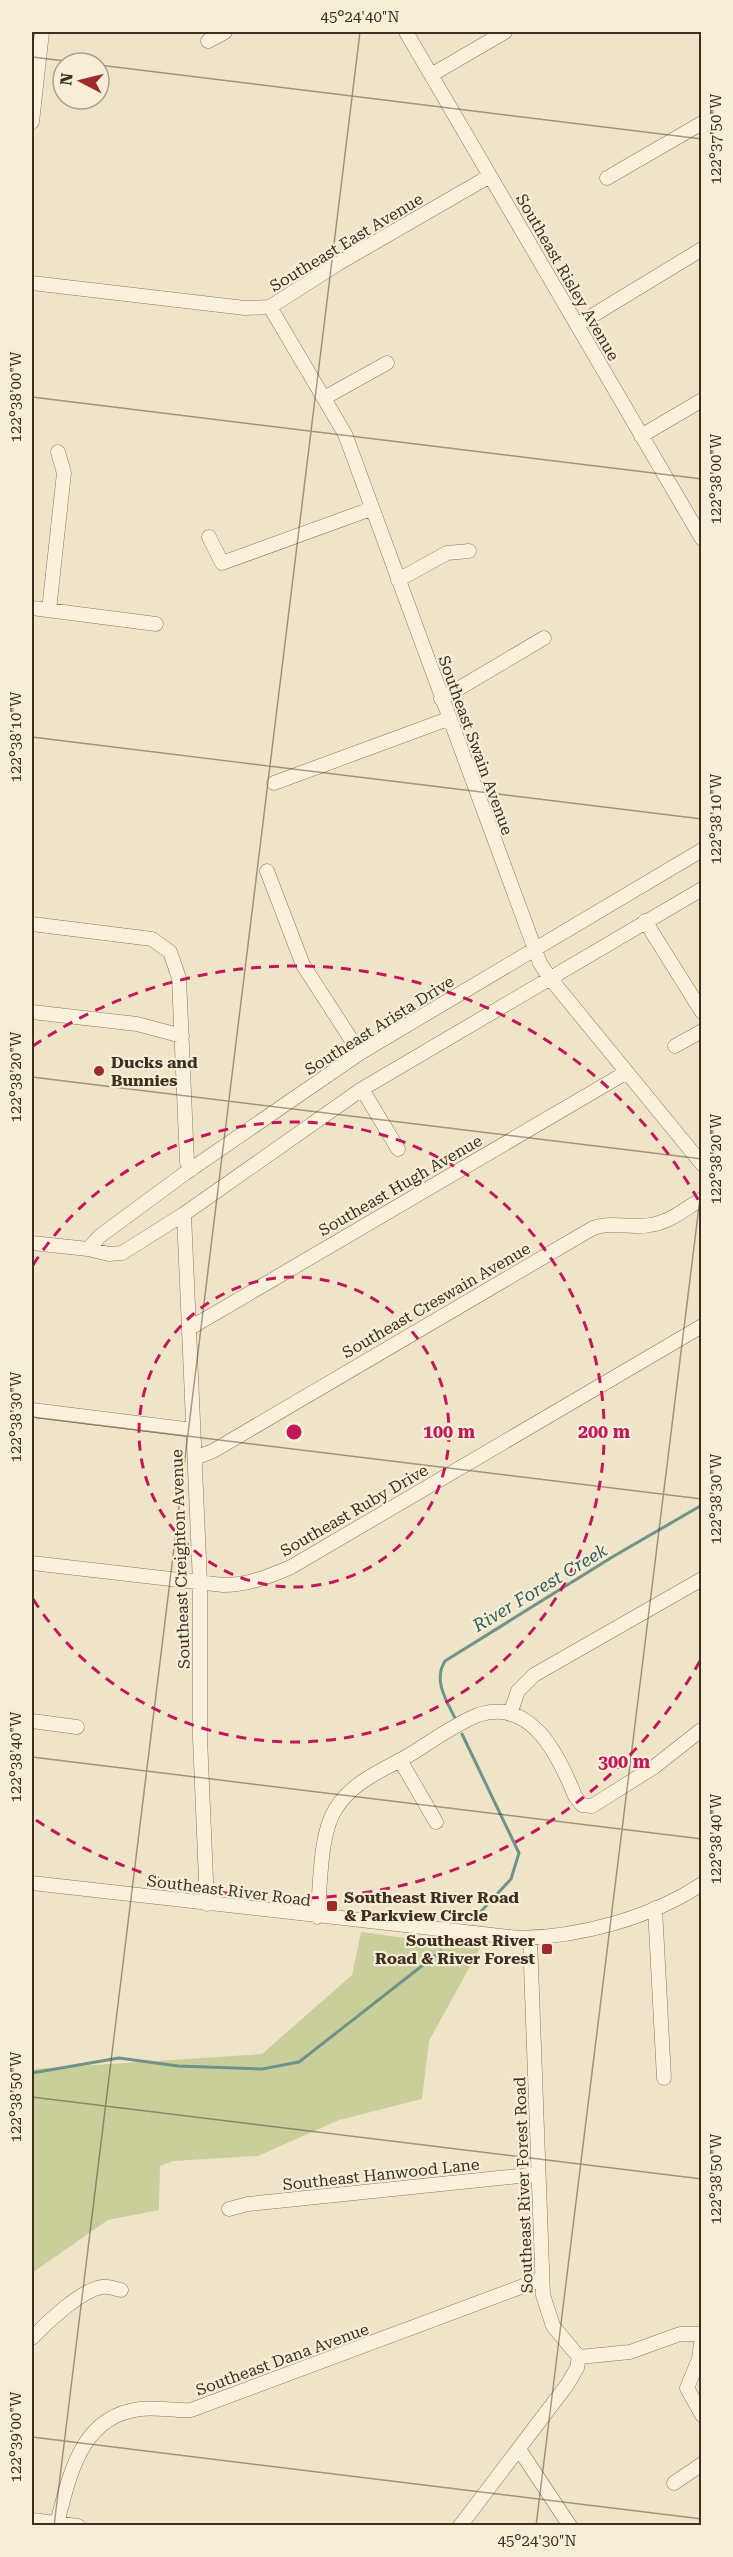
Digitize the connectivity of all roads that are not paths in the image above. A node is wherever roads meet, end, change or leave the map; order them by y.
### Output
1 (42, 32) edge
2 (225, 32) edge
3 (406, 32) edge
4 (505, 32) edge
5 (208, 41) dead end
6 (431, 75) junction
7 (32, 122) edge
8 (702, 123) edge
9 (490, 176) junction
10 (607, 178) dead end
11 (702, 249) edge
12 (32, 283) edge
13 (270, 307) junction
14 (577, 325) junction
15 (387, 363) dead end
16 (324, 398) junction
17 (702, 400) edge
18 (641, 436) junction
19 (58, 452) dead end
20 (371, 509) junction
21 (209, 537) dead end
22 (702, 539) edge
23 (469, 550) dead end
24 (398, 580) junction
25 (32, 608) edge
26 (49, 610) junction
27 (156, 624) dead end
28 (544, 638) dead end
29 (441, 699) junction
30 (448, 719) junction
31 (274, 783) dead end
32 (702, 850) edge
33 (267, 871) dead end
34 (702, 889) edge
35 (645, 921) junction
36 (32, 924) edge
37 (534, 950) junction
38 (549, 977) junction
39 (32, 1012) edge
40 (702, 1012) edge
41 (702, 1030) edge
42 (182, 1036) junction
43 (675, 1046) dead end
44 (360, 1053) junction
45 (627, 1072) junction
46 (362, 1089) junction
47 (398, 1149) dead end
48 (702, 1164) edge
49 (192, 1169) junction
50 (702, 1199) edge
51 (184, 1214) junction
52 (32, 1242) edge
53 (88, 1249) junction
54 (702, 1326) edge
55 (190, 1328) junction
56 (32, 1410) edge
57 (193, 1430) junction
58 (195, 1458) junction
59 (32, 1563) edge
60 (702, 1579) edge
61 (200, 1583) junction
62 (510, 1714) junction
63 (32, 1721) edge
64 (77, 1727) dead end
65 (701, 1730) edge
66 (400, 1760) junction
67 (435, 1822) dead end
68 (32, 1883) edge
69 (702, 1884) edge
70 (207, 1904) junction
71 (655, 1908) junction
72 (317, 1917) junction
73 (531, 1938) junction
74 (664, 2078) dead end
75 (538, 2174) junction
76 (229, 2209) dead end
77 (542, 2280) junction
78 (121, 2290) dead end
79 (702, 2335) edge
80 (32, 2338) edge
81 (579, 2357) junction
82 (702, 2415) edge
83 (519, 2449) junction
84 (702, 2464) edge
85 (674, 2483) dead end
86 (32, 2520) edge
87 (57, 2523) junction
88 (78, 2526) edge
89 (460, 2526) edge
90 (570, 2526) edge

1 - 7 street
2 - 5 street
3 - 6 street, Southeast Risley Avenue
4 - 6 street
6 - 9 street, Southeast Risley Avenue
8 - 10 street
9 - 13 street, Southeast East Avenue
9 - 14 street, Southeast Risley Avenue
11 - 14 street
12 - 13 street, Southeast East Avenue
13 - 16 street, Southeast Swain Avenue
14 - 18 street, Southeast Risley Avenue
15 - 16 street
16 - 20 street, Southeast Swain Avenue
17 - 18 street
18 - 22 street, Southeast Risley Avenue
19 - 26 street
20 - 21 street
20 - 24 street, Southeast Swain Avenue
23 - 24 street
24 - 29 street, Southeast Swain Avenue
25 - 26 street
26 - 27 street
28 - 29 street
29 - 30 street, Southeast Swain Avenue
30 - 31 street
30 - 37 street, Southeast Swain Avenue
32 - 37 street, Southeast Arista Drive
33 - 44 street
34 - 35 street
35 - 38 street
35 - 40 street
36 - 42 street
37 - 38 street, Southeast Swain Avenue
37 - 44 street, Southeast Arista Drive
38 - 45 street, Southeast Swain Avenue
38 - 46 street
39 - 42 street
41 - 43 street
42 - 49 street
44 - 49 street, Southeast Arista Drive
45 - 48 street, Southeast Swain Avenue
45 - 55 street, Southeast Hugh Avenue
46 - 47 street
46 - 51 street
49 - 53 street, Southeast Arista Drive
50 - 58 street, Southeast Creswain Avenue
51 - 53 street
51 - 55 street, Southeast Creighton Avenue
52 - 53 street
54 - 61 street, Southeast Ruby Drive
55 - 57 street, Southeast Creighton Avenue
56 - 57 street
57 - 58 street, Southeast Creighton Avenue
58 - 61 street, Southeast Creighton Avenue
59 - 61 street, Southeast Ruby Drive
60 - 62 street
61 - 70 street, Southeast Creighton Avenue
62 - 65 street
62 - 66 street
63 - 64 street
66 - 67 street
66 - 72 street
68 - 70 street, Southeast River Road
69 - 71 street, Southeast River Road
70 - 72 street, Southeast River Road
71 - 73 street, Southeast River Road
71 - 74 street
72 - 73 street, Southeast River Road
73 - 75 street, Southeast River Forest Road
75 - 76 street, Southeast Hanwood Lane
75 - 77 street, Southeast River Forest Road
77 - 81 street, Southeast River Forest Road
77 - 87 street, Southeast Dana Avenue
78 - 80 street
79 - 81 street
79 - 82 street
81 - 83 street
83 - 89 street
83 - 90 street
84 - 85 street
86 - 87 street
87 - 88 street

